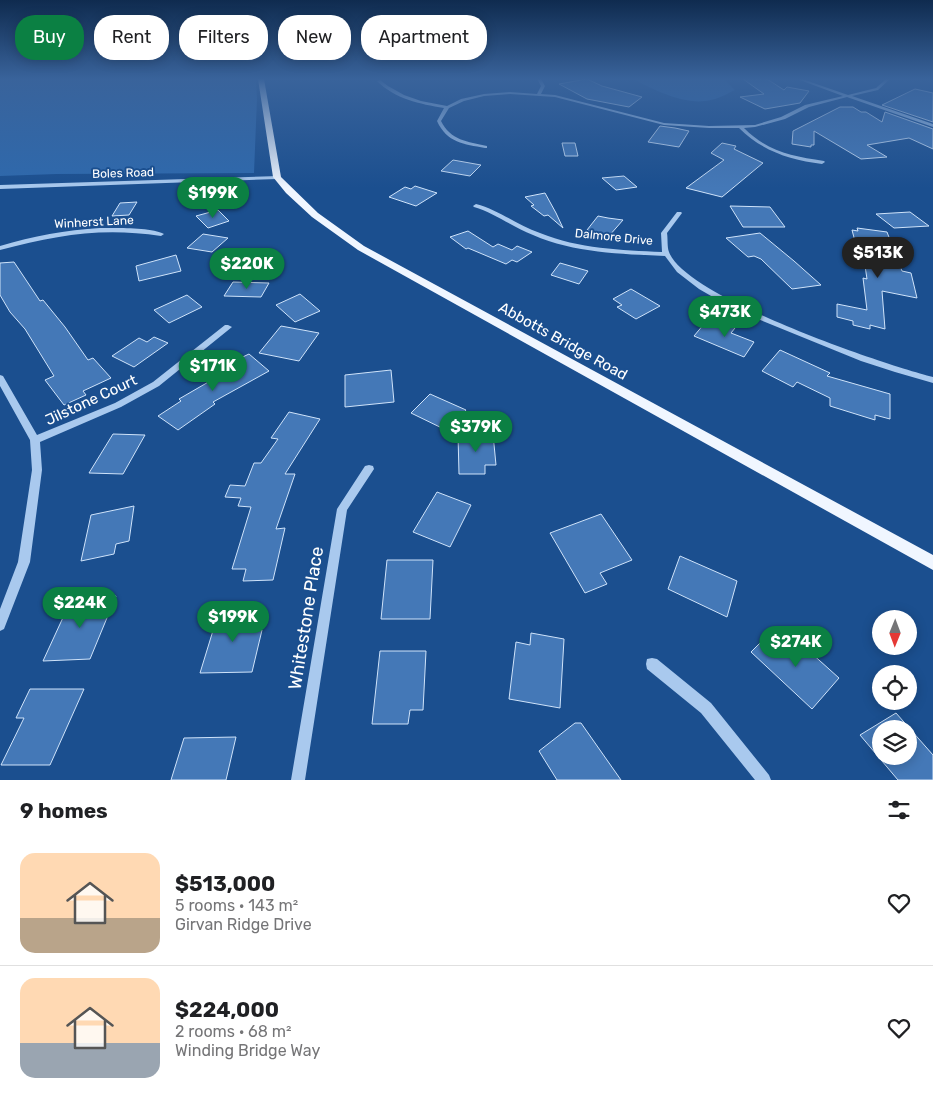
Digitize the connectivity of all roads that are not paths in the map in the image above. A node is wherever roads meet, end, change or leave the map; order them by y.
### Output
1 (267, 115) edge
2 (443, 115) edge
3 (626, 115) edge
4 (786, 115) edge
5 (903, 115) edge
6 (933, 126) edge
7 (740, 127) junction
8 (485, 147) dead end
9 (822, 162) dead end
10 (278, 177) junction
11 (0, 188) edge
12 (476, 206) dead end
13 (679, 213) dead end
14 (160, 234) dead end
15 (0, 248) edge
16 (666, 254) junction
17 (228, 327) dead end
18 (0, 378) edge
19 (933, 380) edge
20 (36, 440) junction
21 (369, 469) dead end
22 (933, 564) edge
23 (0, 626) edge
24 (652, 664) dead end
25 (298, 780) edge
26 (764, 780) edge

1 - 10 main road
2 - 8 street
3 - 7 street
4 - 7 street
5 - 6 street
7 - 9 street
10 - 11 street, Boles Road
10 - 22 main road, Abbotts Bridge Road
12 - 16 street, Dalmore Drive
13 - 16 street
14 - 15 street, Winherst Lane
16 - 19 street
17 - 20 street, Jilstone Court
18 - 20 street
20 - 23 street
21 - 25 street, Whitestone Place
24 - 26 street

